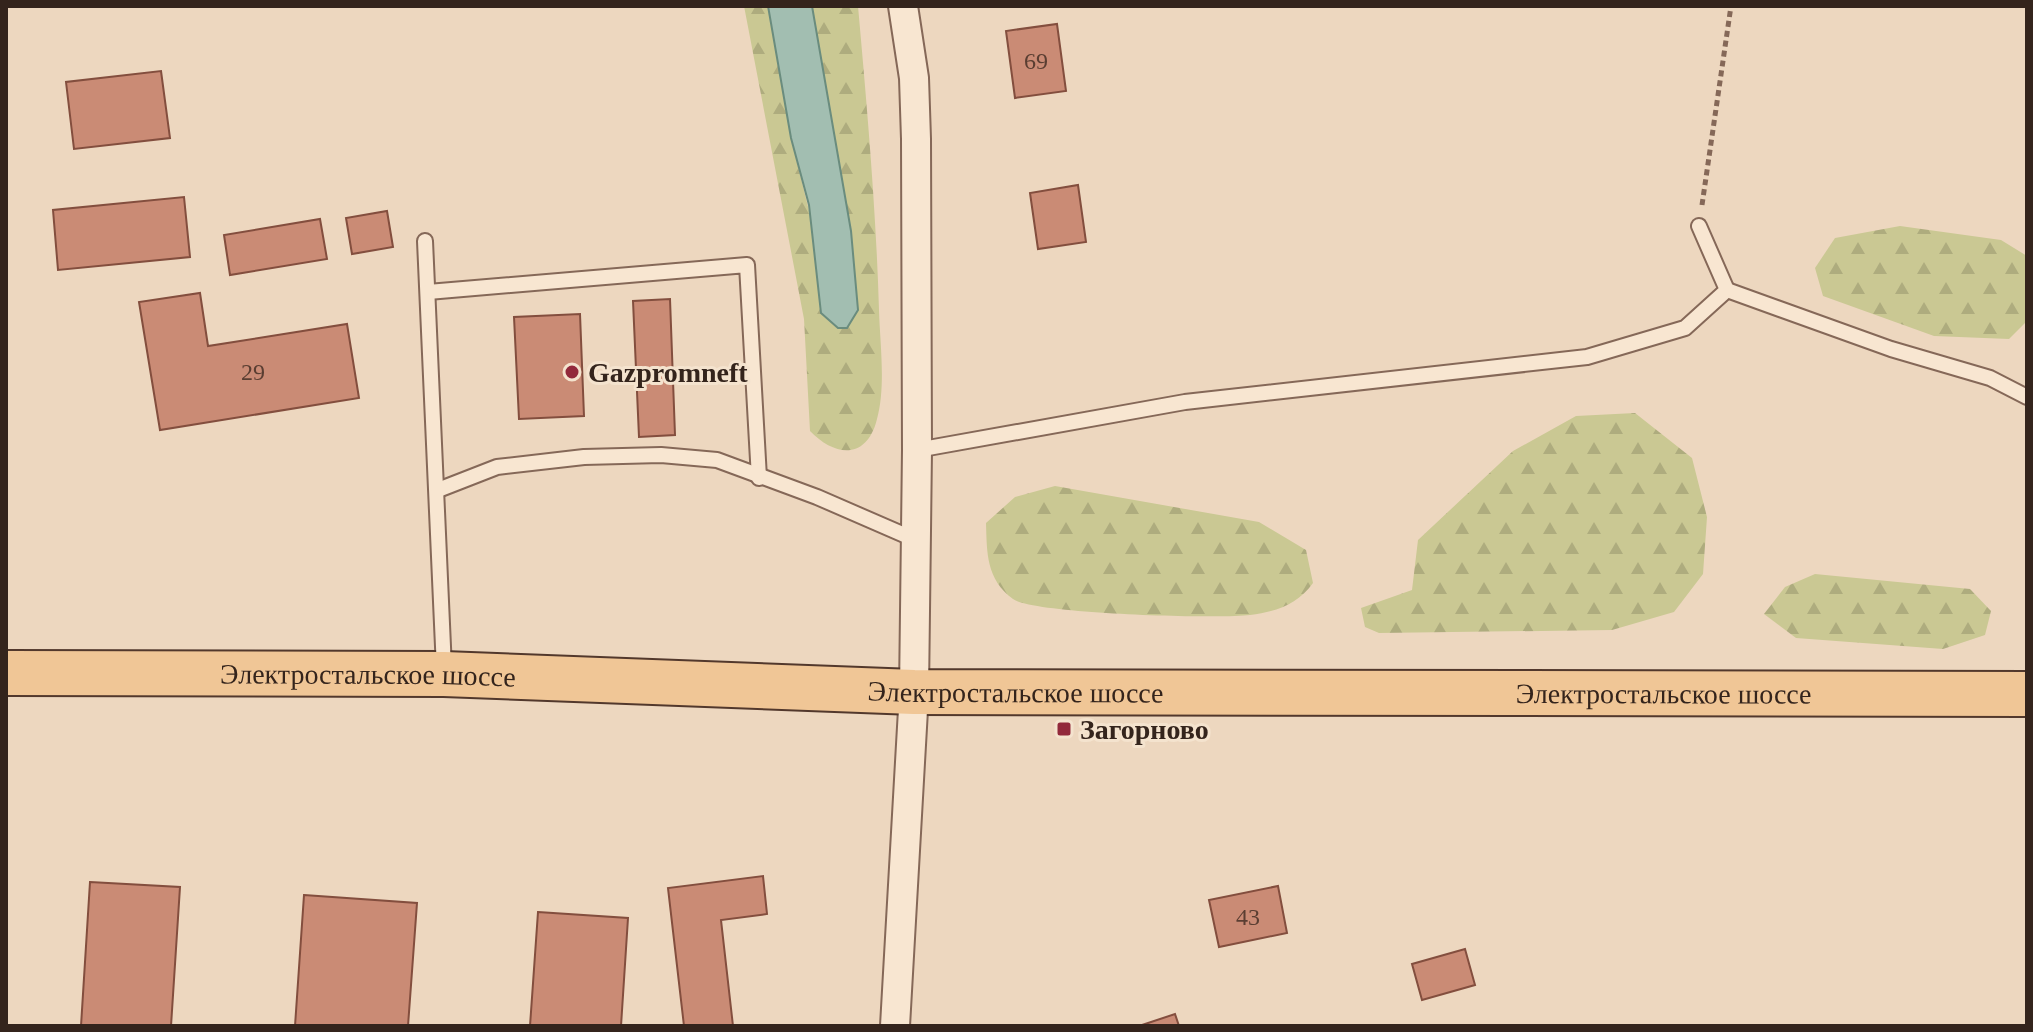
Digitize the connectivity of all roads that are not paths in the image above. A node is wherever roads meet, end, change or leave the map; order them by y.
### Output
1 (903, 6) edge
2 (1699, 226) road end
3 (425, 241) dead end
4 (1727, 290) junction
5 (428, 292) junction
6 (2027, 397) edge
7 (917, 450) junction
8 (759, 478) junction
9 (438, 490) junction
10 (916, 540) junction
11 (6, 673) edge
12 (444, 674) junction
13 (914, 692) junction
14 (2027, 694) edge
15 (895, 1026) edge

1 - 7 street
2 - 4 lane
3 - 5 lane
4 - 6 lane
4 - 7 lane
5 - 8 lane
5 - 9 lane
7 - 10 street
8 - 9 lane
8 - 10 lane
9 - 12 lane
10 - 13 street
11 - 12 main road, Электростальское шоссе
12 - 13 main road, Электростальское шоссе
13 - 14 main road, Электростальское шоссе
13 - 15 street

